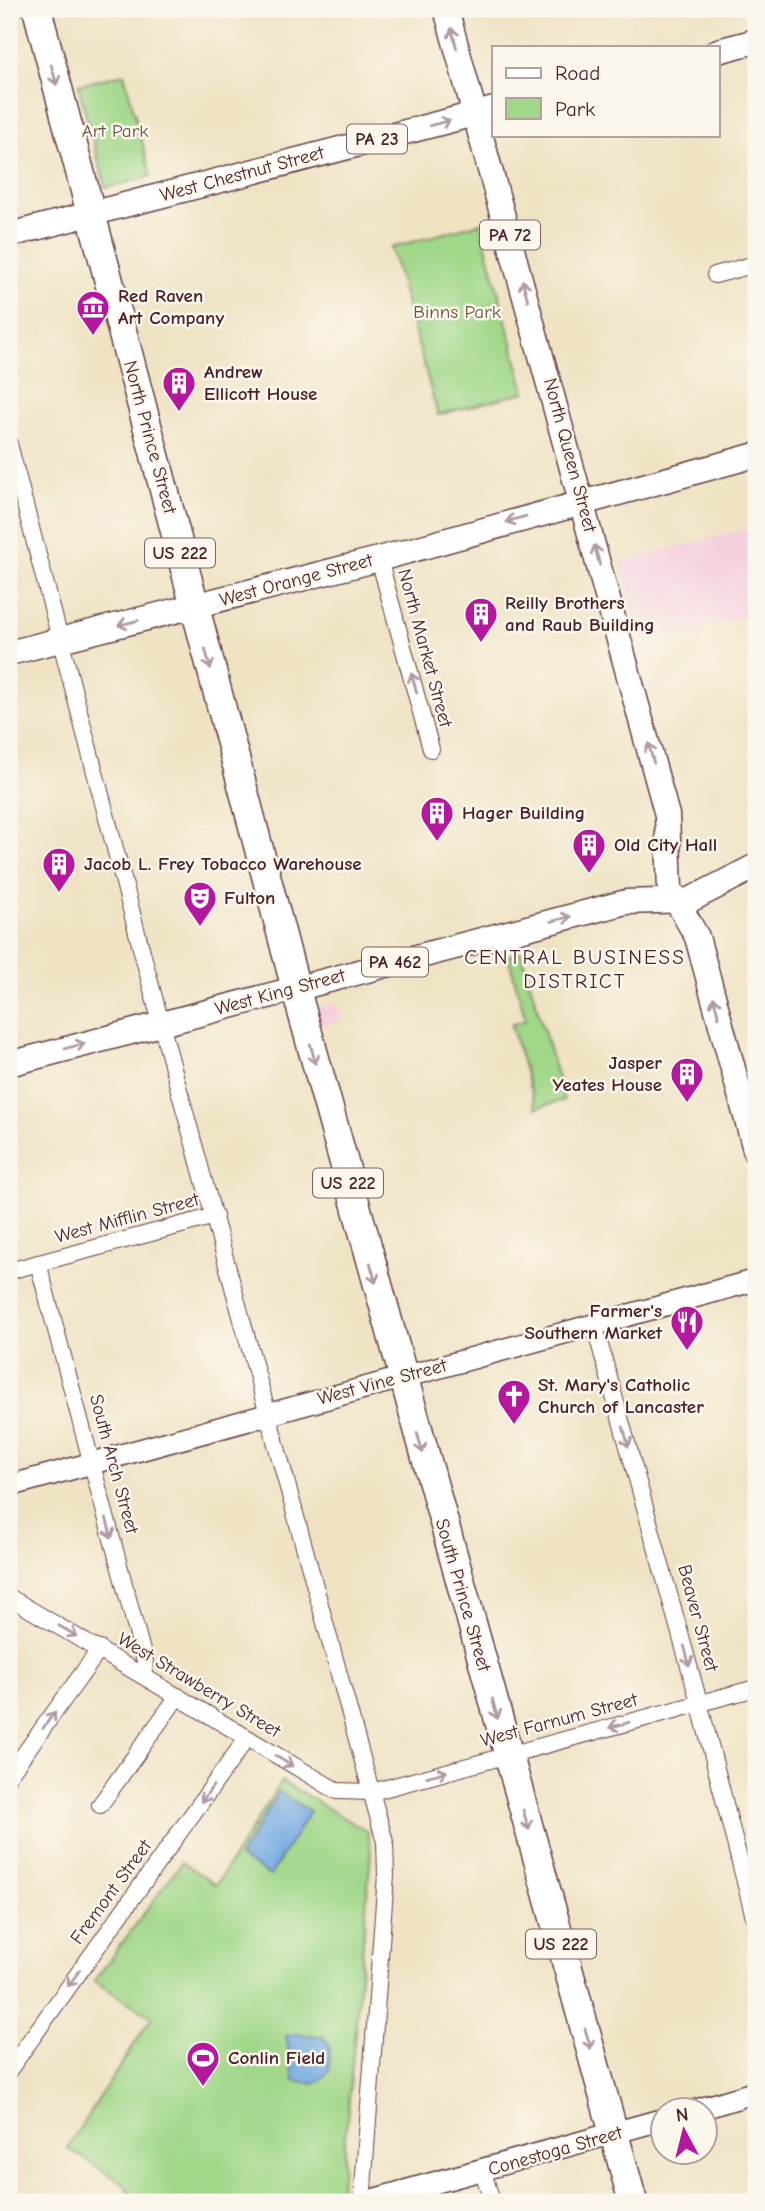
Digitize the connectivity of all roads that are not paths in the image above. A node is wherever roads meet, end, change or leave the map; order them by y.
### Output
1 (37, 9) edge
2 (446, 9) edge
3 (756, 41) edge
4 (720, 50) edge
5 (485, 111) edge
6 (92, 213) junction
7 (9, 235) edge
8 (756, 264) edge
9 (715, 275) dead end
10 (9, 444) edge
11 (756, 455) edge
12 (582, 501) junction
13 (379, 559) junction
14 (194, 606) junction
15 (60, 640) junction
16 (9, 653) edge
17 (431, 749) dead end
18 (756, 866) edge
19 (675, 903) junction
20 (295, 988) junction
21 (161, 1024) junction
22 (9, 1064) edge
23 (756, 1153) edge
24 (215, 1216) junction
25 (38, 1263) junction
26 (9, 1271) edge
27 (756, 1280) edge
28 (594, 1324) junction
29 (401, 1377) junction
30 (269, 1414) junction
31 (92, 1462) junction
32 (9, 1486) edge
33 (9, 1597) edge
34 (100, 1649) junction
35 (143, 1675) junction
36 (756, 1688) edge
37 (178, 1696) junction
38 (700, 1704) junction
39 (247, 1738) junction
40 (507, 1755) junction
41 (9, 1775) edge
42 (372, 1792) junction
43 (100, 1805) dead end
44 (756, 1925) edge
45 (9, 2070) edge
46 (756, 2092) edge
47 (720, 2102) edge
48 (650, 2123) edge
49 (614, 2134) junction
50 (483, 2171) junction
51 (363, 2202) edge
52 (492, 2202) edge
53 (633, 2202) edge

1 -> 6 highway, North Prince Street / US 222
5 -> 2 main road, North Queen Street / PA 72
3 - 4 main road
6 -> 5 main road, West Chestnut Street / PA 23
12 -> 5 main road, North Queen Street / PA 72
6 - 7 main road, West Chestnut Street / PA 23
6 - 14 highway, North Prince Street / US 222
8 - 9 street
10 - 15 street
11 - 12 main road, West Orange Street
12 -> 13 main road, West Orange Street
19 -> 12 main road, North Queen Street / PA 72
13 - 14 main road, West Orange Street
17 -> 13 street, North Market Street
14 -> 15 main road, West Orange Street
14 -> 20 highway, North Prince Street / US 222
15 - 16 main road, West Orange Street
15 - 21 street
18 - 19 main road, PA 462
20 -> 19 main road, West King Street / PA 462
23 -> 19 main road, PA 72
20 - 21 main road, West King Street / PA 462
20 -> 29 highway, South Prince Street / US 222
22 -> 21 main road, West King Street / PA 462
21 - 24 street
24 - 25 street, West Mifflin Street
24 - 30 street
25 - 26 street, West Mifflin Street
25 - 31 street, South Arch Street
27 - 28 street, West Vine Street
28 - 29 street, West Vine Street
28 -> 38 street, Beaver Street
29 - 30 street, West Vine Street
29 -> 40 highway, South Prince Street / US 222
30 - 31 street, West Vine Street
30 - 42 street
31 - 32 street, West Vine Street
31 -> 35 street, South Arch Street
33 -> 34 street, West Strawberry Street
34 - 35 street, West Strawberry Street
41 -> 34 street
35 - 37 street, West Strawberry Street
36 - 38 street, West Farnum Street
37 - 39 street, West Strawberry Street
37 - 43 street
38 -> 40 street, West Farnum Street
38 - 44 street, Beaver Street
39 -> 42 street, West Strawberry Street
39 -> 45 street, Fremont Street
42 -> 40 street, West Farnum Street
40 -> 49 highway, South Prince Street / US 222
42 - 51 street
46 - 47 street
48 - 49 street, Conestoga Street
49 - 50 street, Conestoga Street
49 - 53 highway, South Prince Street / US 222
50 - 51 street, Conestoga Street
50 - 52 street

